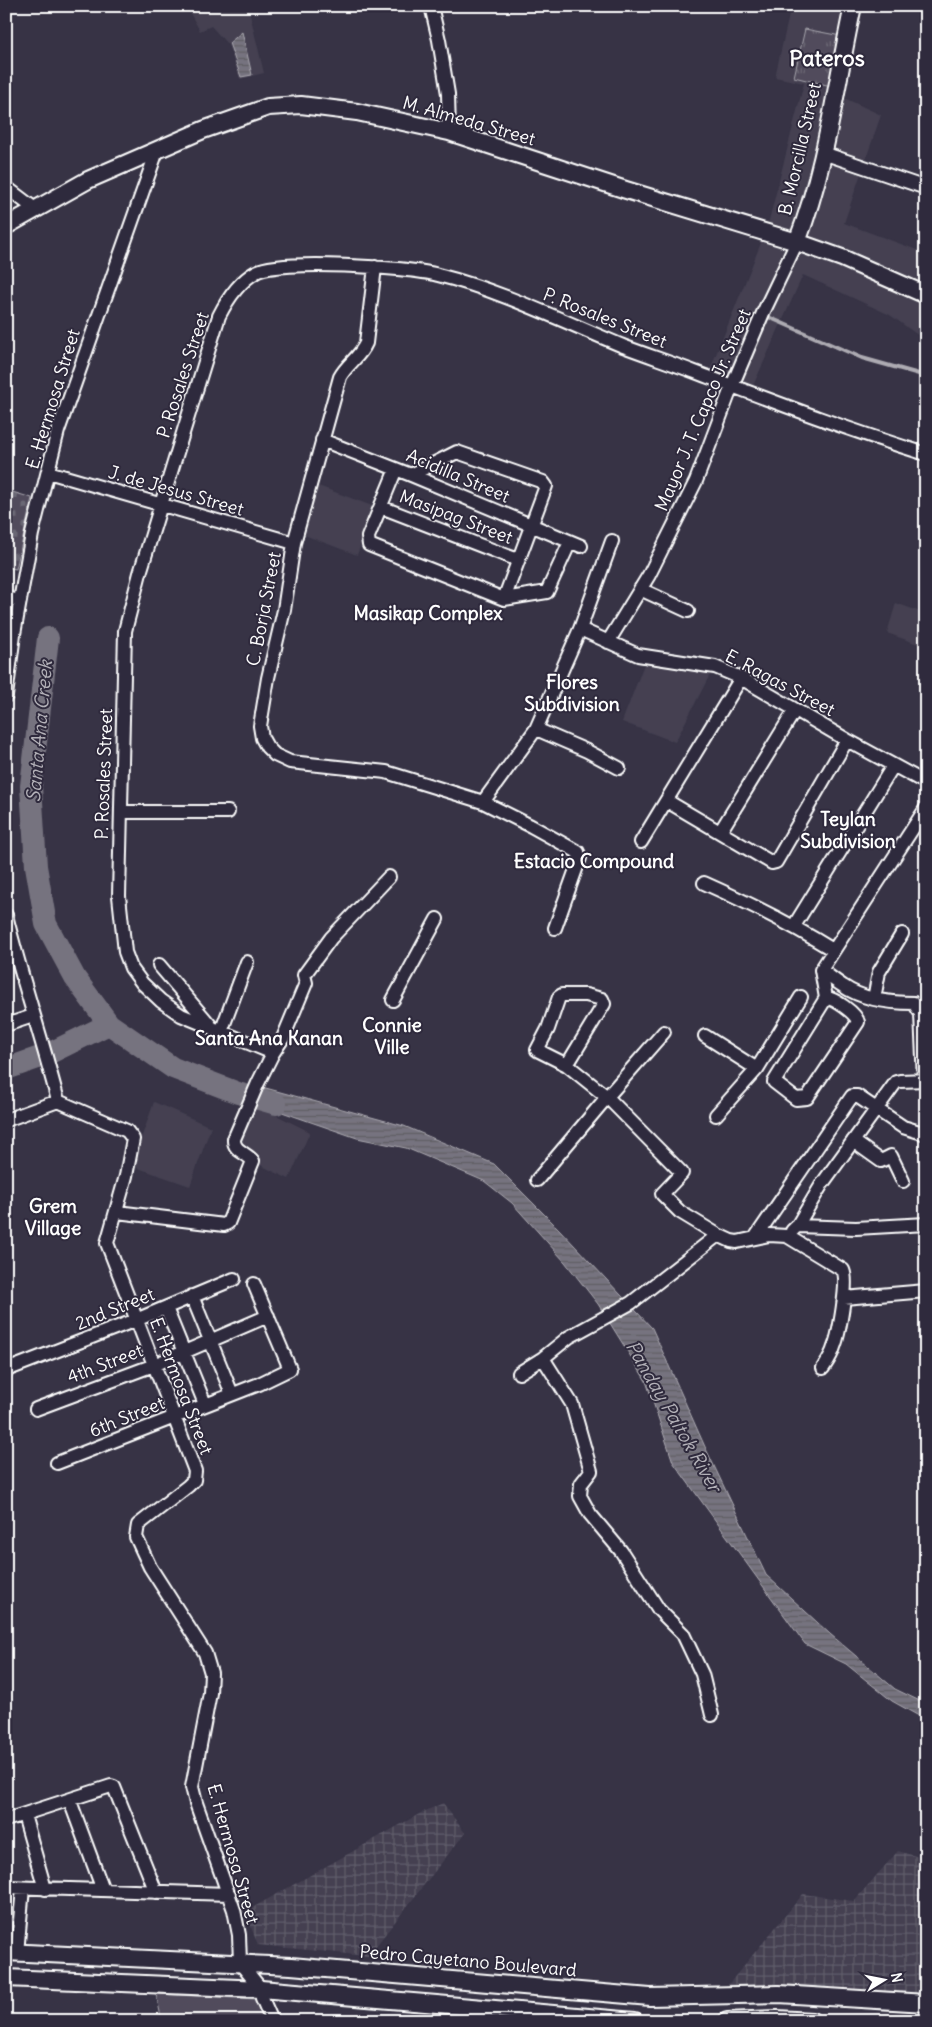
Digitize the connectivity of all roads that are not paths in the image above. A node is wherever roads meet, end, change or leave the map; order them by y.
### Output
1 (431, 6) edge
2 (853, 6) edge
3 (449, 132) junction
4 (158, 148) junction
5 (823, 153) junction
6 (6, 187) edge
7 (926, 188) edge
8 (35, 209) junction
9 (6, 226) edge
10 (797, 242) junction
11 (375, 267) junction
12 (926, 295) edge
13 (732, 386) junction
14 (322, 440) junction
15 (926, 454) edge
16 (396, 469) junction
17 (48, 472) junction
18 (411, 475) junction
19 (160, 506) junction
20 (381, 507) junction
21 (531, 526) junction
22 (612, 541) dead end
23 (294, 543) junction
24 (518, 560) junction
25 (640, 588) junction
26 (6, 598) edge
27 (504, 599) junction
28 (20, 601) junction
29 (688, 610) dead end
30 (580, 629) junction
31 (608, 642) junction
32 (741, 678) junction
33 (6, 696) edge
34 (795, 710) junction
35 (536, 728) junction
36 (847, 740) junction
37 (893, 766) junction
38 (618, 768) dead end
39 (926, 783) edge
40 (667, 801) junction
41 (483, 802) junction
42 (926, 808) edge
43 (121, 812) junction
44 (228, 812) dead end
45 (720, 832) junction
46 (642, 842) dead end
47 (389, 877) dead end
48 (704, 883) dead end
49 (6, 915) edge
50 (437, 919) dead end
51 (794, 926) junction
52 (555, 928) dead end
53 (8, 929) edge
54 (902, 934) dead end
55 (833, 950) junction
56 (247, 962) dead end
57 (159, 964) dead end
58 (821, 970) junction
59 (800, 998) dead end
60 (826, 998) junction
61 (874, 999) junction
62 (393, 1000) dead end
63 (33, 1016) junction
64 (6, 1024) edge
65 (217, 1031) junction
66 (664, 1032) dead end
67 (705, 1036) dead end
68 (273, 1053) junction
69 (567, 1065) junction
70 (757, 1070) junction
71 (925, 1080) edge
72 (607, 1097) junction
73 (58, 1101) junction
74 (875, 1109) junction
75 (716, 1114) dead end
76 (6, 1120) edge
77 (926, 1134) edge
78 (853, 1141) junction
79 (538, 1180) dead end
80 (902, 1181) dead end
81 (117, 1212) junction
82 (926, 1224) edge
83 (796, 1226) junction
84 (718, 1235) junction
85 (786, 1236) junction
86 (754, 1238) junction
87 (234, 1279) dead end
88 (254, 1284) dead end
89 (926, 1291) edge
90 (192, 1296) junction
91 (844, 1298) junction
92 (166, 1308) junction
93 (268, 1316) junction
94 (136, 1320) junction
95 (210, 1340) junction
96 (183, 1352) junction
97 (543, 1358) junction
98 (154, 1364) junction
99 (824, 1368) dead end
100 (9, 1369) dead end
101 (518, 1373) dead end
102 (232, 1394) junction
103 (205, 1404) junction
104 (36, 1409) dead end
105 (174, 1417) junction
106 (58, 1463) dead end
107 (712, 1715) dead end
108 (70, 1801) junction
109 (24, 1816) junction
110 (6, 1820) edge
111 (6, 1887) edge
112 (23, 1888) junction
113 (45, 1889) junction
114 (103, 1890) junction
115 (156, 1892) junction
116 (229, 1894) junction
117 (12, 1952) edge
118 (240, 1963) junction
119 (6, 1978) edge
120 (261, 1989) junction
121 (926, 2003) edge
122 (272, 2021) edge
123 (635, 2021) edge
124 (727, 2021) edge
125 (812, 2021) edge

1 - 3 street
2 - 5 main road, B. Morcilla Street
3 - 4 main road, M. Almeda Street
3 - 10 main road, M. Almeda Street
4 - 8 main road, M. Almeda Street
4 - 17 street, E. Hermosa Street
5 - 7 street
5 - 10 main road, B. Morcilla Street
6 - 8 street
8 - 9 main road, M. Almeda Street
10 - 12 main road, M. Almeda Street
10 - 13 street, Mayor J. T. Capco Jr. Street
11 - 13 street, P. Rosales Street
11 - 14 street, C. Borja Street
11 - 19 street, P. Rosales Street
13 - 15 street, P. Rosales Street
13 - 25 street, Mayor J. T. Capco Jr. Street
14 - 16 street, Acidilla Street
14 - 23 street, C. Borja Street
16 - 18 street, Acidilla Street
16 - 20 street
17 - 19 street, J. de Jesus Street
17 - 28 street, E. Hermosa Street
18 - 21 street, Acidilla Street
18 - 21 street
19 - 23 street, J. de Jesus Street
19 - 43 street, P. Rosales Street
20 - 24 street, Masipag Street
20 - 27 street
21 - 24 street
21 - 27 street, Acidilla Street
22 - 30 street
23 - 41 street, C. Borja Street
24 - 27 street
25 - 29 street
25 - 31 street, Mayor J. T. Capco Jr. Street
26 - 28 street
28 - 33 street, E. Hermosa Street
30 - 31 street, E. Ragas Street
30 - 35 street
31 - 32 street, E. Ragas Street
32 - 34 street, E. Ragas Street
32 - 40 street
34 - 36 street, E. Ragas Street
34 - 45 street
35 - 38 street
35 - 41 street
36 - 37 street, E. Ragas Street
36 - 45 street
37 - 39 street, E. Ragas Street
37 - 51 street
40 - 45 street
40 - 46 street
41 - 52 street, C. Borja Street
42 - 55 street
43 - 44 street
43 - 65 street, P. Rosales Street
47 - 68 street
48 - 51 street
49 - 53 street
50 - 62 street
51 - 55 street
53 - 63 street
54 - 61 street
55 - 58 street
56 - 65 street
57 - 65 street
58 - 60 street
58 - 61 street
59 - 70 street
60 - 60 street
61 - 71 street
63 - 64 street
63 - 73 street
65 - 68 street, P. Rosales Street
66 - 72 street
67 - 70 street
68 - 81 street
69 - 69 street
69 - 72 street
70 - 75 street
71 - 74 street
72 - 79 street
72 - 84 street
73 - 76 street
73 - 81 street, E. Hermosa Street
74 - 77 street
74 - 78 street
74 - 86 street
78 - 80 street
78 - 83 street
81 - 94 street, E. Hermosa Street
82 - 83 street
83 - 85 street
84 - 86 street
84 - 97 street
85 - 86 street
85 - 91 street
87 - 90 street, 2nd Street
88 - 93 street, 6th Street
89 - 91 street
90 - 92 street, 2nd Street
90 - 95 street
91 - 99 street
92 - 94 street, 2nd Street
92 - 96 street
93 - 95 street, 4th Street
93 - 102 street, 6th Street
94 - 98 street, E. Hermosa Street
94 - 100 street, 2nd Street
95 - 96 street, 4th Street
95 - 102 street
96 - 98 street, 4th Street
96 - 103 street
97 - 101 street
97 - 107 street
98 - 104 street, 4th Street
98 - 105 street, E. Hermosa Street
102 - 103 street, 6th Street
103 - 105 street, 6th Street
105 - 106 street, 6th Street
105 - 116 street, E. Hermosa Street
108 - 109 street
108 - 114 street
108 - 115 street
109 - 110 street
109 - 113 street
111 - 112 street
112 - 113 street
112 - 117 street
113 - 114 street
114 - 115 street
115 - 116 street
116 - 118 street, E. Hermosa Street
117 - 118 main road, Pedro Cayetano Boulevard
118 - 120 street
118 - 121 main road, Pedro Cayetano Boulevard
119 - 120 main road
120 - 122 street
120 - 123 main road
124 - 125 main road

